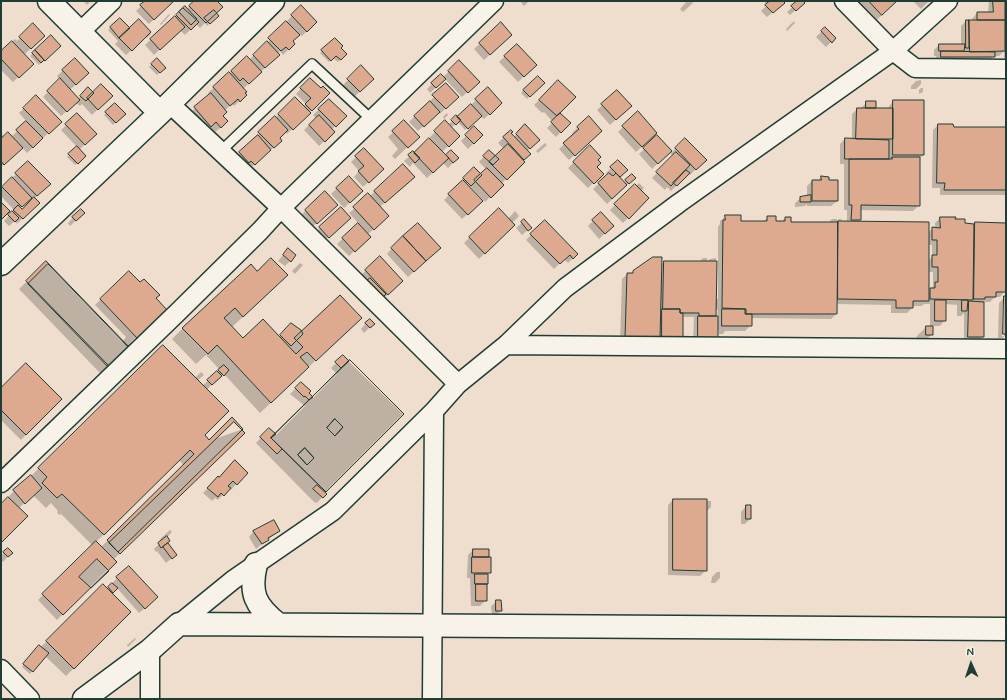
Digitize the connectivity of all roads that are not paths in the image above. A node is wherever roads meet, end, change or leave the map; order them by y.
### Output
1 (49, 1) edge
2 (112, 1) edge
3 (273, 1) edge
4 (494, 1) edge
5 (844, 1) edge
6 (948, 1) edge
7 (80, 32) junction
8 (893, 51) junction
9 (1006, 69) edge
10 (165, 108) junction
11 (372, 120) junction
12 (221, 151) junction
13 (281, 208) junction
14 (1, 264) edge
15 (506, 345) junction
16 (1006, 349) edge
17 (458, 384) junction
18 (434, 411) junction
19 (1, 483) edge
20 (256, 564) junction
21 (179, 624) junction
22 (278, 624) junction
23 (432, 625) junction
24 (1006, 629) edge
25 (150, 650) junction
26 (1, 669) edge
27 (30, 699) edge
28 (84, 699) edge
29 (150, 699) edge
30 (432, 699) edge

1 - 7 street
2 - 7 street
3 - 10 street
4 - 11 street
5 - 8 street
6 - 8 street
7 - 10 street
8 - 9 street
8 - 15 street
10 - 12 street
10 - 14 street
11 - 12 lane
11 - 13 street
12 - 13 street
13 - 17 street
13 - 19 street
15 - 16 street
15 - 17 street
17 - 18 street
18 - 20 street
18 - 23 street
20 - 21 street
20 - 22 street
21 - 22 street
21 - 25 street
22 - 23 street
23 - 24 street
23 - 30 street
25 - 28 street
25 - 29 street
26 - 27 street

